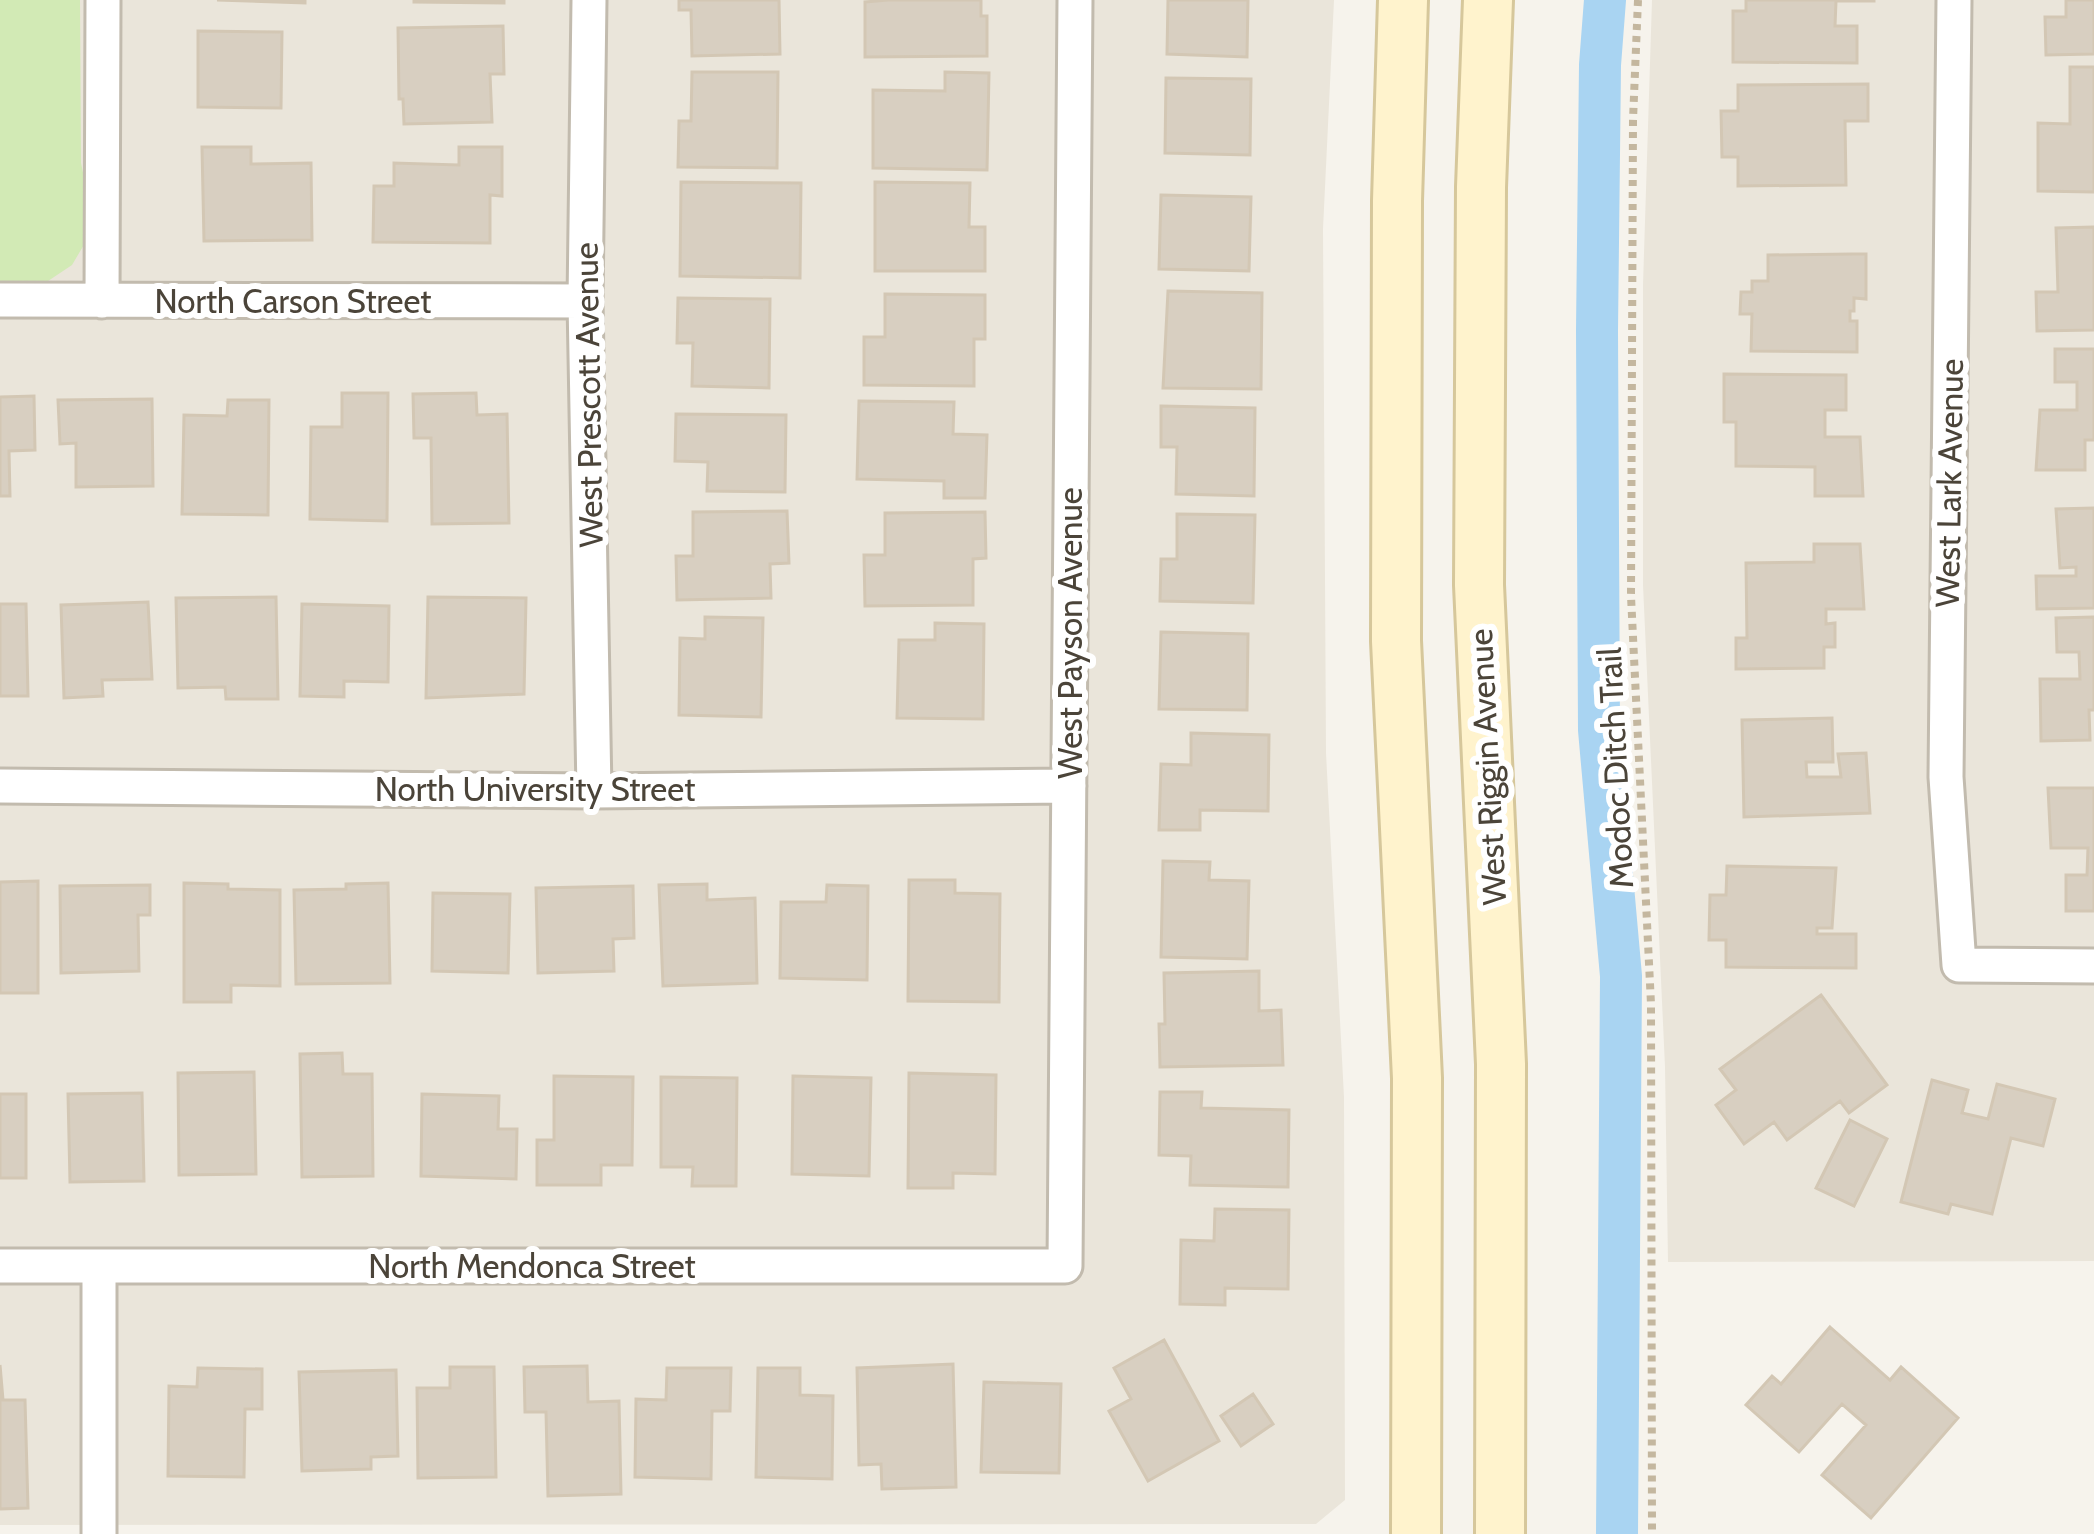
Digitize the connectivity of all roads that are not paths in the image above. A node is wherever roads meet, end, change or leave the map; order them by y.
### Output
1 (104, 0) edge
2 (589, 0) edge
3 (1075, 0) edge
4 (1403, 0) edge
5 (1954, 0) edge
6 (1486, 4) edge
7 (0, 300) edge
8 (102, 301) junction
9 (585, 301) junction
10 (1069, 786) junction
11 (0, 787) edge
12 (594, 791) junction
13 (2094, 966) edge
14 (0, 1265) edge
15 (99, 1266) junction
16 (1065, 1266) joint
17 (99, 1534) edge
18 (1416, 1534) edge
19 (1500, 1534) edge

1 - 8 street
2 - 9 street, West Prescott Avenue
3 - 10 street, West Payson Avenue
4 - 18 main road
5 - 13 street, West Lark Avenue
6 - 19 main road, West Riggin Avenue
7 - 8 street, North Carson Street
8 - 9 street, North Carson Street
9 - 12 street, West Prescott Avenue
10 - 12 street, North University Street
10 - 16 street, West Payson Avenue
11 - 12 street, North University Street
14 - 15 street, North Mendonca Street
15 - 16 street, North Mendonca Street
15 - 17 street

